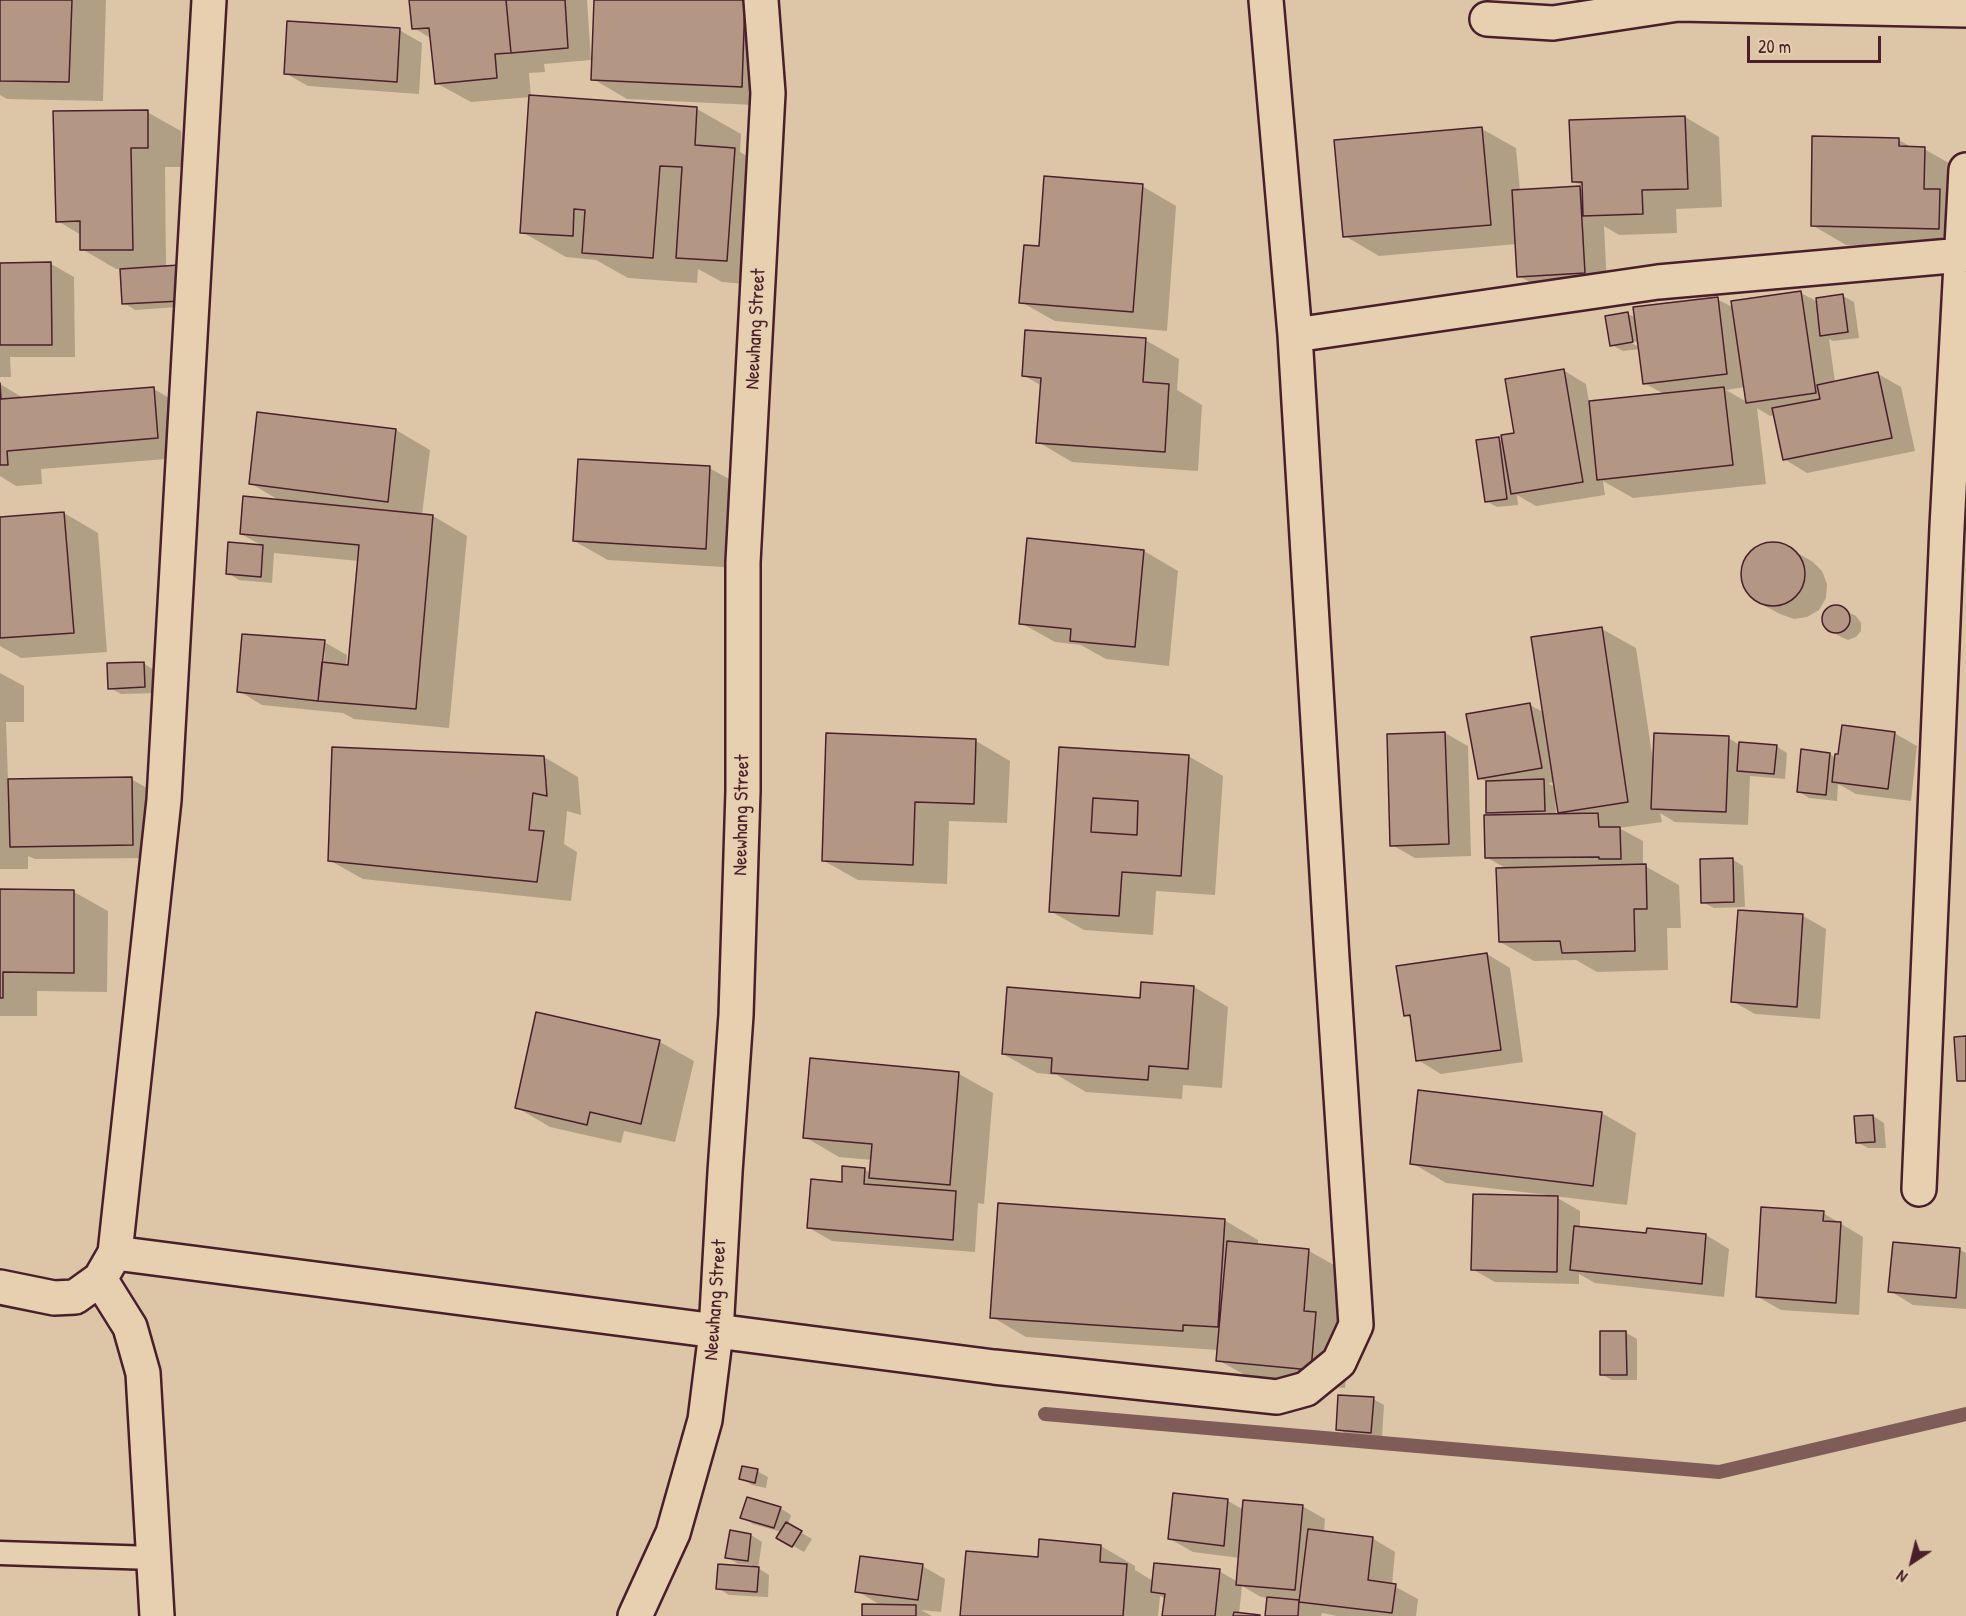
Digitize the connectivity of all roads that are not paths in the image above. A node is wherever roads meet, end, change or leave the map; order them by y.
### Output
1 (209, 0) edge
2 (761, 0) edge
3 (1266, 0) edge
4 (1966, 10) edge
5 (1487, 19) dead end
6 (1966, 170) edge
7 (1962, 255) junction
8 (1295, 335) junction
9 (1919, 1189) dead end
10 (108, 1266) junction
11 (0, 1287) edge
12 (716, 1332) junction
13 (0, 1553) edge
14 (153, 1558) junction
15 (157, 1616) edge
16 (635, 1616) edge

1 - 10 street
2 - 12 street, Neewhang Street
3 - 8 street
4 - 5 street
6 - 7 street
7 - 8 street
7 - 9 street
8 - 12 street
10 - 11 street
10 - 12 street
10 - 14 street
12 - 16 street, Neewhang Street
13 - 14 lane
14 - 15 street

